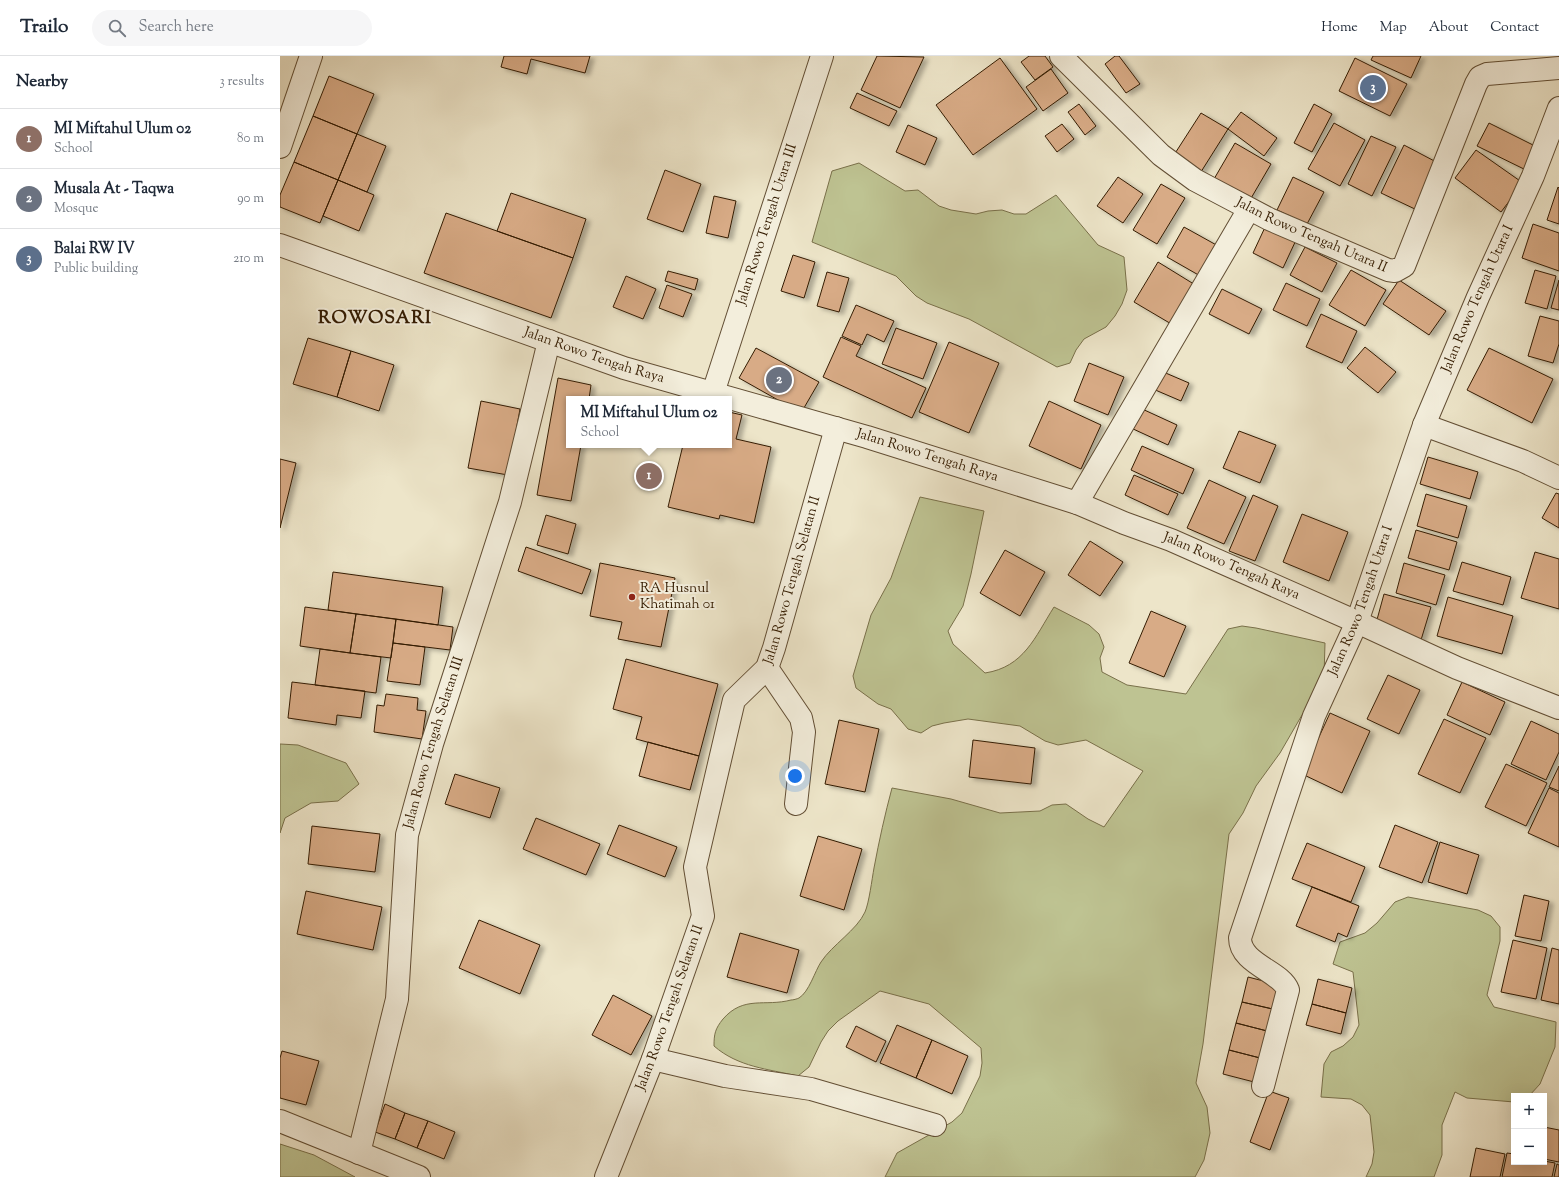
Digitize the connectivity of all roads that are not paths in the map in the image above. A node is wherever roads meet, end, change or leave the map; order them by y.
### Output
1 (310, 56) edge
2 (822, 56) edge
3 (1061, 56) edge
4 (1559, 68) edge
5 (1559, 108) edge
6 (280, 147) edge
7 (1249, 209) junction
8 (280, 245) edge
9 (549, 341) junction
10 (713, 393) junction
11 (724, 396) edge
12 (732, 398) edge
13 (1424, 425) junction
14 (836, 428) junction
15 (1559, 478) edge
16 (1076, 503) junction
17 (1357, 622) junction
18 (767, 668) junction
19 (1559, 708) edge
20 (796, 804) dead end
21 (653, 1059) junction
22 (1263, 1086) dead end
23 (280, 1121) edge
24 (935, 1125) dead end
25 (359, 1153) junction
26 (419, 1177) edge
27 (606, 1177) edge

1 - 6 street
2 - 10 street, Jalan Rowo Tengah Utara III
3 - 7 street, Jalan Rowo Tengah Utara II
4 - 7 street, Jalan Rowo Tengah Utara II
5 - 13 street, Jalan Rowo Tengah Utara I
7 - 16 street
8 - 9 street, Jalan Rowo Tengah Raya
9 - 10 street, Jalan Rowo Tengah Raya
9 - 25 street, Jalan Rowo Tengah Selatan III
10 - 11 street, Jalan Rowo Tengah Raya
12 - 14 street, Jalan Rowo Tengah Raya
13 - 15 street
13 - 17 street, Jalan Rowo Tengah Utara I
14 - 16 street, Jalan Rowo Tengah Raya
14 - 18 street, Jalan Rowo Tengah Selatan II
16 - 17 street, Jalan Rowo Tengah Raya
17 - 19 street, Jalan Rowo Tengah Raya
17 - 22 street, Jalan Rowo Tengah Utara I
18 - 20 street
18 - 21 street, Jalan Rowo Tengah Selatan II
21 - 24 street
21 - 27 street, Jalan Rowo Tengah Selatan II
23 - 25 street
25 - 26 street

